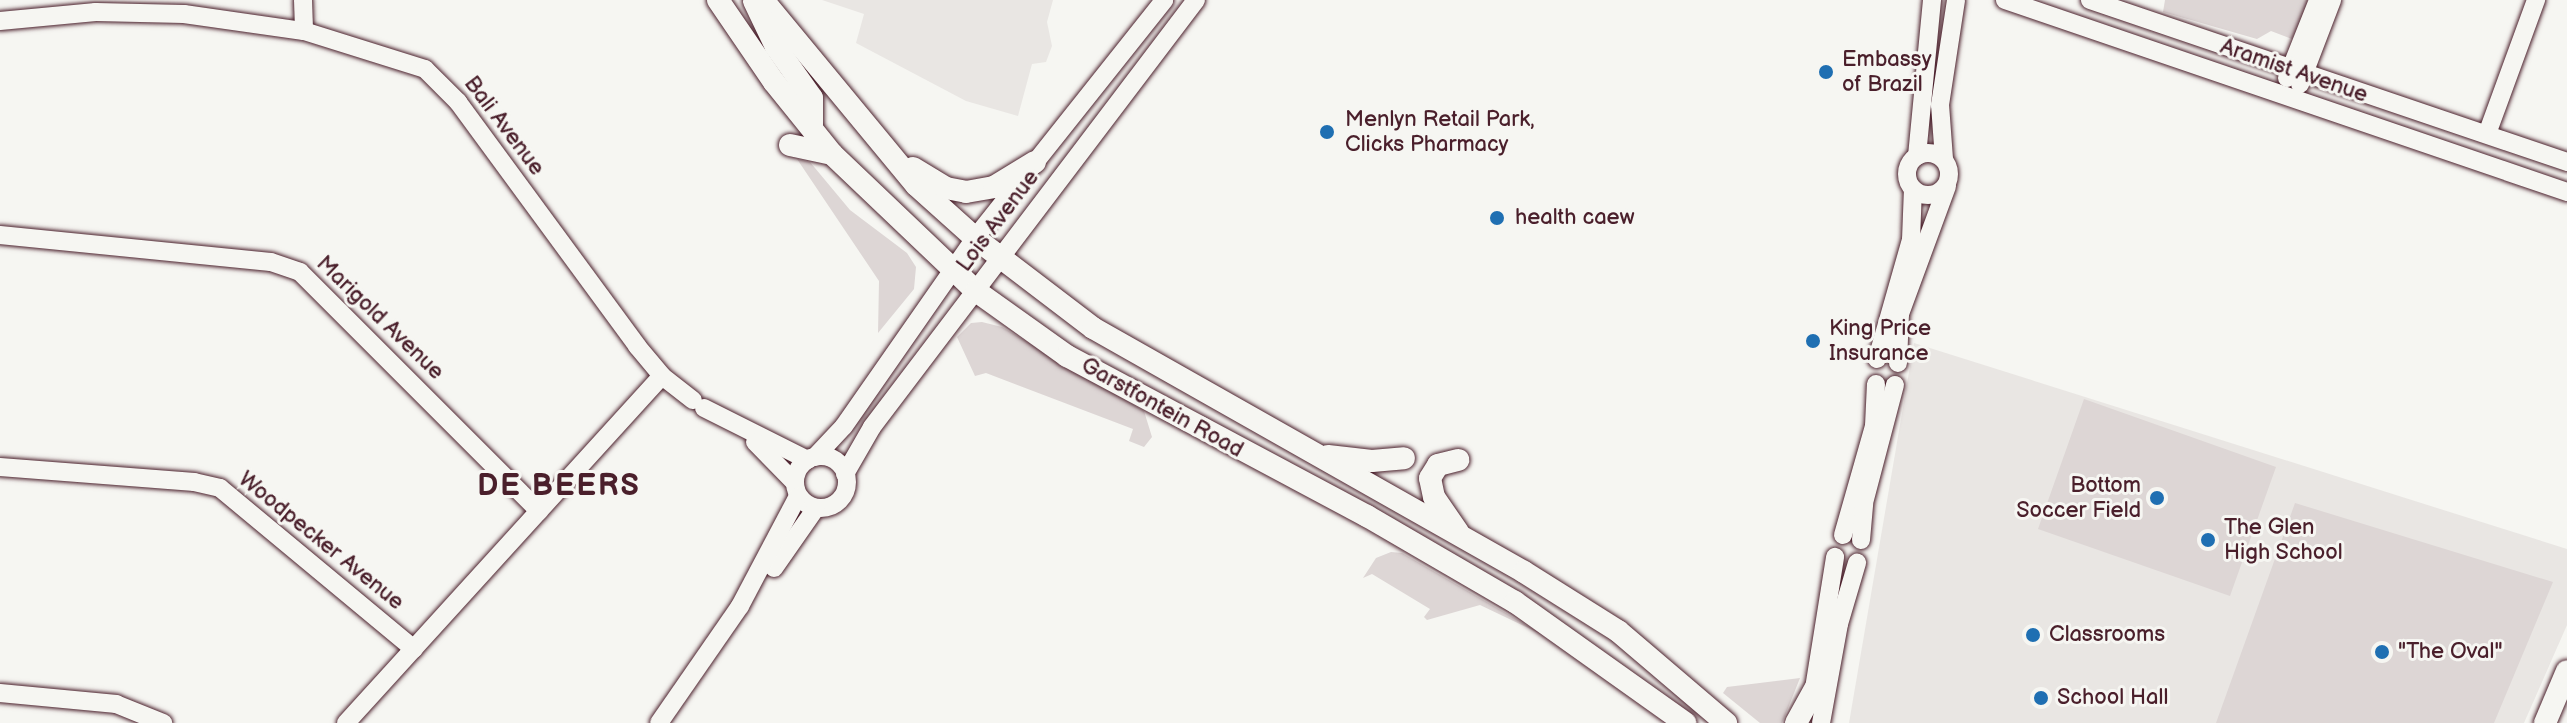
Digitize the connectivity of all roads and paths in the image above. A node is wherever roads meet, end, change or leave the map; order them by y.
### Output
1 (303, 0) edge
2 (718, 0) edge
3 (753, 0) edge
4 (763, 0) edge
5 (1164, 0) edge
6 (1196, 0) edge
7 (1932, 0) edge
8 (1956, 0) edge
9 (2005, 0) edge
10 (2090, 0) edge
11 (2318, 0) edge
12 (2332, 0) edge
13 (2536, 0) edge
14 (0, 21) edge
15 (304, 31) junction
16 (2298, 70) junction
17 (2288, 94) junction
18 (812, 128) junction
19 (2487, 134) junction
20 (790, 145) dead end
21 (882, 147) junction
22 (832, 154) junction
23 (1917, 156) junction
24 (1944, 159) junction
25 (1035, 162) junction
26 (2567, 162) edge
27 (1947, 186) junction
28 (1913, 189) junction
29 (2567, 192) edge
30 (0, 235) edge
31 (975, 238) junction
32 (1001, 258) junction
33 (952, 270) junction
34 (976, 291) junction
35 (1877, 359) junction
36 (1898, 363) junction
37 (662, 376) junction
38 (1885, 385) junction
39 (744, 432) junction
40 (1315, 454) junction
41 (1404, 458) dead end
42 (811, 459) junction
43 (1458, 460) dead end
44 (0, 467) edge
45 (845, 474) junction
46 (796, 489) junction
47 (816, 508) junction
48 (539, 511) junction
49 (1843, 535) junction
50 (1461, 537) junction
51 (1861, 540) junction
52 (1835, 557) junction
53 (771, 560) junction
54 (1857, 563) junction
55 (414, 649) junction
56 (2567, 671) edge
57 (1815, 689) junction
58 (677, 692) junction
59 (0, 693) edge
60 (1720, 718) edge
61 (163, 723) edge
62 (346, 723) edge
63 (646, 723) edge
64 (659, 723) edge
65 (1685, 723) edge
66 (1739, 723) edge
67 (1796, 723) edge
68 (1806, 723) edge
69 (1821, 723) edge
70 (2545, 723) edge

1 - 15 street
2 - 18 main road, Garstfontein Road
3 - 18 main road
4 - 21 main road, Garstfontein Road
5 - 25 street, Lois Avenue
6 - 32 street, Lois Avenue
7 - 23 street
8 - 24 street
9 - 17 street, Aramist Avenue
10 - 16 street, Aramist Avenue
11 - 16 street
12 - 16 street
13 - 19 street
14 - 15 street, Bali Avenue
15 - 37 street, Bali Avenue
16 - 17 street
16 - 19 street, Aramist Avenue
17 - 29 street, Aramist Avenue
18 - 22 main road, Garstfontein Road
19 - 26 street, Aramist Avenue
20 - 22 main road
21 - 25 main road
21 - 31 main road, Garstfontein Road
22 - 33 main road, Garstfontein Road
23 - 24 street
23 - 28 street
24 - 27 street
25 - 31 street, Lois Avenue
27 - 28 street
27 - 36 street
28 - 35 street
30 - 48 street, Marigold Avenue
31 - 32 main road, Garstfontein Road
31 - 33 street, Lois Avenue
32 - 34 street, Lois Avenue
32 - 40 main road, Garstfontein Road
33 - 34 main road, Garstfontein Road
33 - 42 street, Lois Avenue
34 - 45 street, Lois Avenue
34 - 65 main road, Garstfontein Road
35 - 36 street
35 - 38 street
36 - 38 street
37 - 39 street, Bali Avenue
37 - 48 street
38 - 49 street
38 - 51 street
39 - 42 street, Bali Avenue
39 - 46 street, Bali Avenue
40 - 41 main road
40 - 50 main road, Garstfontein Road
42 - 45 street
42 - 46 street
43 - 50 main road
44 - 55 street, Woodpecker Avenue
45 - 47 street
46 - 47 street
46 - 53 street
47 - 53 street
48 - 55 street
49 - 51 street
49 - 52 street
50 - 60 main road, Garstfontein Road
51 - 54 street
52 - 54 street
52 - 57 street
53 - 58 street
54 - 69 street
55 - 62 street
56 - 70 main road
57 - 67 main road
57 - 68 street
58 - 63 street
58 - 64 street
59 - 61 street
60 - 66 main road, Garstfontein Road

